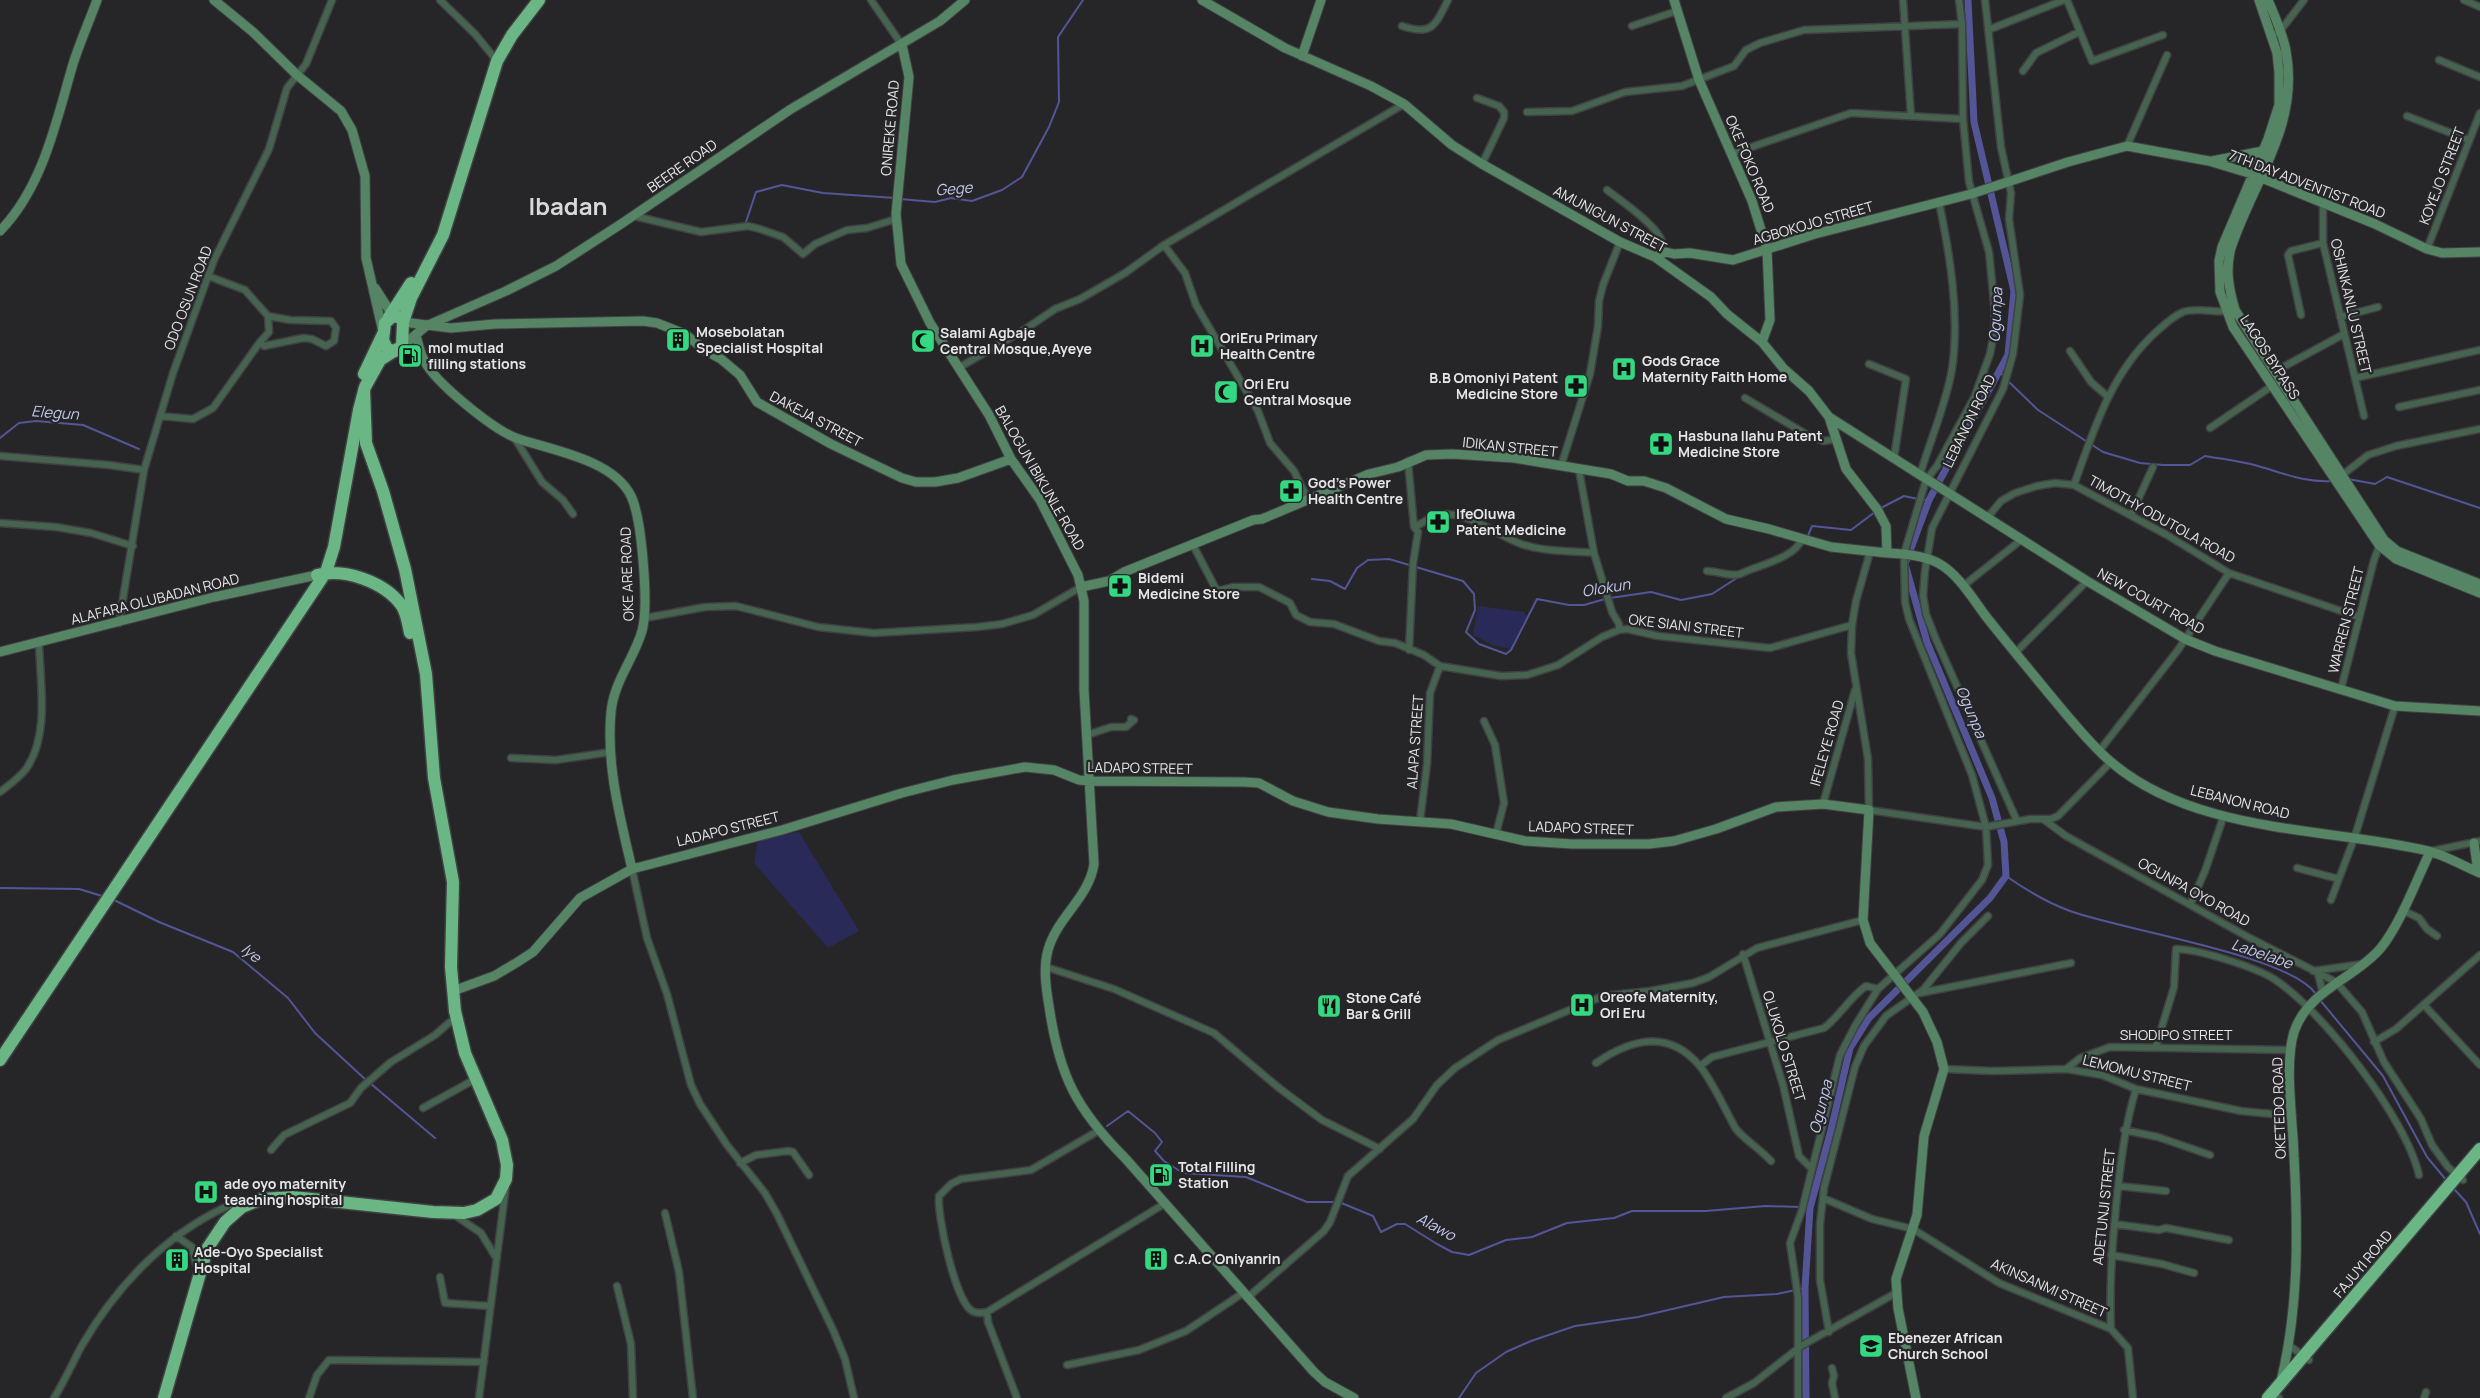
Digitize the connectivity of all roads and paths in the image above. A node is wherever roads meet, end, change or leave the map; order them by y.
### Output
1 (97, 0) edge
2 (214, 0) edge
3 (332, 0) edge
4 (440, 0) edge
5 (530, 0) edge
6 (539, 0) edge
7 (871, 0) edge
8 (965, 0) edge
9 (1202, 0) edge
10 (1321, 0) edge
11 (1448, 0) edge
12 (1674, 0) edge
13 (1903, 0) edge
14 (1959, 0) edge
15 (1984, 0) edge
16 (2065, 0) edge
17 (2259, 0) edge
18 (2268, 0) edge
19 (2304, 0) edge
20 (2464, 0) edge
21 (2480, 7) edge
22 (1677, 11) junction
23 (1962, 24) junction
24 (1402, 26) dead end
25 (1632, 26) dead end
26 (1905, 26) junction
27 (1988, 30) junction
28 (2079, 32) junction
29 (2276, 34) junction
30 (2164, 36) dead end
31 (902, 45) junction
32 (1302, 56) junction
33 (2167, 56) dead end
34 (494, 58) junction
35 (2439, 60) dead end
36 (2023, 71) dead end
37 (297, 75) junction
38 (2480, 77) edge
39 (1699, 80) junction
40 (1477, 98) dead end
41 (1404, 104) junction
42 (1527, 112) dead end
43 (2480, 113) edge
44 (1911, 116) junction
45 (2407, 116) dead end
46 (1963, 119) junction
47 (2469, 140) junction
48 (2127, 146) junction
49 (2263, 151) junction
50 (1731, 154) junction
51 (2210, 161) junction
52 (1482, 164) junction
53 (2256, 176) junction
54 (2008, 182) junction
55 (1607, 190) dead end
56 (1975, 193) junction
57 (1939, 202) junction
58 (2323, 202) junction
59 (634, 216) junction
60 (896, 216) junction
61 (0, 231) edge
62 (1620, 242) junction
63 (2323, 243) junction
64 (1164, 245) junction
65 (1767, 248) junction
66 (2427, 249) junction
67 (2480, 252) edge
68 (1658, 256) junction
69 (208, 276) junction
70 (371, 281) junction
71 (2378, 307) dead end
72 (2230, 311) junction
73 (2301, 315) dead end
74 (268, 316) junction
75 (2340, 316) junction
76 (396, 318) junction
77 (426, 326) junction
78 (383, 333) junction
79 (2344, 334) junction
80 (416, 335) junction
81 (260, 342) junction
82 (1762, 342) junction
83 (398, 349) junction
84 (2480, 350) edge
85 (2070, 351) dead end
86 (424, 360) junction
87 (1869, 364) dead end
88 (2274, 372) junction
89 (962, 373) junction
90 (2355, 378) junction
91 (2272, 386) junction
92 (363, 387) junction
93 (2480, 390) edge
94 (2107, 396) junction
95 (1745, 398) dead end
96 (2399, 407) dead end
97 (160, 416) junction
98 (2364, 416) dead end
99 (1829, 417) junction
100 (2210, 428) dead end
101 (2480, 429) edge
102 (514, 437) junction
103 (1836, 439) junction
104 (0, 456) edge
105 (1894, 458) junction
106 (1010, 459) junction
107 (1408, 462) junction
108 (1561, 466) junction
109 (2153, 467) dead end
110 (144, 470) junction
111 (1579, 470) junction
112 (2341, 476) junction
113 (1926, 479) junction
114 (2074, 485) junction
115 (1947, 492) junction
116 (1308, 500) junction
117 (573, 514) dead end
118 (2131, 515) junction
119 (1987, 518) junction
120 (0, 523) edge
121 (1414, 527) junction
122 (1804, 540) junction
123 (2021, 540) junction
124 (2382, 543) junction
125 (1193, 545) junction
126 (133, 546) junction
127 (2389, 550) junction
128 (1870, 552) junction
129 (1594, 553) junction
130 (1887, 553) junction
131 (1904, 554) junction
132 (2376, 557) junction
133 (1924, 558) junction
134 (1707, 571) dead end
135 (2229, 572) junction
136 (322, 574) junction
137 (2087, 581) junction
138 (2480, 584) edge
139 (1963, 586) junction
140 (1081, 587) junction
141 (2480, 593) edge
142 (2359, 617) junction
143 (645, 618) junction
144 (119, 623) junction
145 (1852, 625) junction
146 (1619, 630) junction
147 (2185, 639) junction
148 (39, 643) junction
149 (1409, 650) junction
150 (0, 652) edge
151 (2015, 653) junction
152 (420, 663) junction
153 (1440, 666) junction
154 (1856, 688) junction
155 (2341, 690) junction
156 (2395, 706) junction
157 (2480, 711) edge
158 (1131, 719) dead end
159 (1484, 721) dead end
160 (1087, 735) junction
161 (2100, 750) junction
162 (611, 752) junction
163 (511, 758) dead end
164 (2112, 762) junction
165 (1090, 781) junction
166 (0, 792) edge
167 (1823, 804) junction
168 (1869, 810) junction
169 (2224, 815) junction
170 (2043, 819) junction
171 (1420, 821) junction
172 (2015, 821) junction
173 (1989, 826) junction
174 (1496, 834) junction
175 (2355, 836) junction
176 (2477, 842) edge
177 (2430, 852) junction
178 (447, 865) junction
179 (632, 868) junction
180 (2297, 868) dead end
181 (2479, 872) edge
182 (2339, 879) junction
183 (109, 892) junction
184 (2331, 900) dead end
185 (2190, 905) junction
186 (2402, 910) junction
187 (1988, 916) dead end
188 (1863, 920) junction
189 (2437, 936) dead end
190 (1743, 954) junction
191 (2480, 955) edge
192 (2071, 963) dead end
193 (2364, 964) junction
194 (1046, 967) junction
195 (2315, 973) junction
196 (1895, 976) junction
197 (2336, 982) junction
198 (1878, 989) junction
199 (453, 991) junction
200 (2321, 994) junction
201 (1913, 995) junction
202 (2424, 1004) junction
203 (2309, 1007) junction
204 (450, 1022) junction
205 (1770, 1042) junction
206 (2374, 1042) junction
207 (2156, 1046) junction
208 (2291, 1050) junction
209 (0, 1052) edge
210 (0, 1060) edge
211 (1596, 1063) dead end
212 (2480, 1065) edge
213 (1700, 1066) junction
214 (1944, 1069) junction
215 (2066, 1069) junction
216 (470, 1082) junction
217 (2136, 1089) junction
218 (423, 1108) dead end
219 (2293, 1116) junction
220 (2124, 1130) junction
221 (1098, 1131) junction
222 (1380, 1149) junction
223 (2480, 1149) edge
224 (271, 1150) dead end
225 (2210, 1155) dead end
226 (2480, 1160) edge
227 (1771, 1161) dead end
228 (740, 1163) junction
229 (1812, 1169) junction
230 (810, 1175) dead end
231 (2418, 1175) dead end
232 (506, 1179) junction
233 (2458, 1180) junction
234 (2118, 1186) junction
235 (2166, 1191) dead end
236 (1823, 1198) junction
237 (242, 1200) junction
238 (359, 1201) junction
239 (1164, 1204) junction
240 (665, 1213) dead end
241 (450, 1214) junction
242 (2114, 1224) junction
243 (1913, 1229) junction
244 (176, 1236) junction
245 (2229, 1240) dead end
246 (2111, 1255) junction
247 (495, 1257) junction
248 (196, 1264) junction
249 (2194, 1273) dead end
250 (440, 1278) dead end
251 (618, 1286) dead end
252 (1896, 1293) junction
253 (1245, 1296) junction
254 (490, 1306) junction
255 (987, 1312) junction
256 (2111, 1329) junction
257 (1828, 1332) junction
258 (2290, 1346) junction
259 (1799, 1348) junction
260 (2306, 1359) junction
261 (484, 1362) junction
262 (1067, 1365) dead end
263 (1832, 1368) dead end
264 (2280, 1384) junction
265 (54, 1398) edge
266 (158, 1398) edge
267 (164, 1398) edge
268 (309, 1398) edge
269 (479, 1398) edge
270 (633, 1398) edge
271 (693, 1398) edge
272 (854, 1398) edge
273 (1017, 1398) edge
274 (1354, 1398) edge
275 (1726, 1398) edge
276 (1798, 1398) edge
277 (1835, 1398) edge
278 (1916, 1398) edge
279 (2133, 1398) edge
280 (2268, 1398) edge
281 (2278, 1398) edge

1 - 61 main road
2 - 37 main road
3 - 37 street, ODO OSUN ROAD
4 - 34 street
5 - 34 highway
6 - 34 highway
7 - 31 street
8 - 31 main road, BEERE ROAD
9 - 32 main road, AMUNIGUN STREET
10 - 32 main road
11 - 24 street
12 - 22 main road, OKE FOKO ROAD
13 - 26 street
14 - 23 street
15 - 27 street, LEBANON ROAD
16 - 27 street
16 - 28 street
17 - 29 main road, LAGOS BYPASS
18 - 29 main road, LAGOS BYPASS
19 - 29 street
20 - 21 street
22 - 25 street
22 - 39 main road, OKE FOKO ROAD
23 - 26 street
23 - 46 street
26 - 39 street
26 - 44 street
27 - 54 street, LEBANON ROAD
28 - 30 street
28 - 36 street
29 - 49 main road, LAGOS BYPASS
29 - 53 main road, LAGOS BYPASS
31 - 59 main road, BEERE ROAD
31 - 60 main road, ONIREKE ROAD
32 - 41 main road, AMUNIGUN STREET
33 - 48 street
34 - 76 highway
35 - 38 street
37 - 69 street, ODO OSUN ROAD
37 - 70 main road
39 - 42 street
39 - 50 main road, OKE FOKO ROAD
40 - 52 street
41 - 52 main road, AMUNIGUN STREET
41 - 64 street
43 - 47 street, KOYEJO STREET
44 - 46 street
44 - 50 street
45 - 47 street
46 - 56 street
47 - 66 street, KOYEJO STREET
48 - 51 main road, 7TH DAY ADVENTIST ROAD
48 - 54 main road, 7TH DAY ADVENTIST ROAD
49 - 51 main road
49 - 53 main road, LAGOS BYPASS
50 - 65 main road, OKE FOKO ROAD
51 - 53 main road, 7TH DAY ADVENTIST ROAD
52 - 62 main road, AMUNIGUN STREET
53 - 58 main road, 7TH DAY ADVENTIST ROAD
53 - 72 main road, LAGOS BYPASS
54 - 56 main road, 7TH DAY ADVENTIST ROAD
54 - 115 street, LEBANON ROAD
55 - 68 street
56 - 57 main road, AGBOKOJO STREET
56 - 113 street
57 - 65 main road, AGBOKOJO STREET
57 - 113 street
58 - 63 street, OSHINKANLU STREET
58 - 66 main road, 7TH DAY ADVENTIST ROAD
59 - 60 street
59 - 77 main road, BEERE ROAD
60 - 89 main road, BALOGUN IBIKUNLE ROAD
62 - 68 main road, AMUNIGUN STREET
62 - 108 street
63 - 73 street
63 - 75 street, OSHINKANLU STREET
64 - 89 street
64 - 116 street
65 - 68 main road, AGBOKOJO STREET
65 - 82 main road, OKE FOKO ROAD
66 - 67 main road, 7TH DAY ADVENTIST ROAD
68 - 82 main road, AMUNIGUN STREET
69 - 74 street
69 - 97 street, ODO OSUN ROAD
70 - 76 main road
70 - 78 main road
71 - 75 street
72 - 88 main road, LAGOS BYPASS
72 - 91 main road, LAGOS BYPASS
72 - 94 street
74 - 81 street
74 - 81 street
75 - 79 street, OSHINKANLU STREET
76 - 77 main road
76 - 78 highway
76 - 83 highway
77 - 80 main road
77 - 106 main road, DAKEJA STREET
78 - 83 highway
78 - 92 highway
79 - 88 street
79 - 90 street, OSHINKANLU STREET
80 - 83 main road
80 - 86 main road, OKE ARE ROAD
81 - 97 street
82 - 99 main road, AMUNIGUN STREET
83 - 86 main road, OKE ARE ROAD
83 - 92 highway
84 - 90 street
85 - 94 street
86 - 102 main road, OKE ARE ROAD
87 - 105 street
88 - 112 main road, LAGOS BYPASS
89 - 106 main road, BALOGUN IBIKUNLE ROAD
90 - 98 street, OSHINKANLU STREET
91 - 100 street
91 - 124 main road, LAGOS BYPASS
92 - 136 highway
92 - 152 highway
93 - 96 street
94 - 114 street
95 - 103 street
97 - 110 street, ODO OSUN ROAD
99 - 103 main road, AMUNIGUN STREET
99 - 105 main road, NEW COURT ROAD
101 - 112 street
102 - 117 street
102 - 143 main road, OKE ARE ROAD
103 - 130 main road, AMUNIGUN STREET
104 - 110 street
105 - 113 main road, NEW COURT ROAD
106 - 140 main road, BALOGUN IBIKUNLE ROAD
107 - 108 main road, IDIKAN STREET
107 - 116 main road, IDIKAN STREET
107 - 121 street
108 - 111 main road, IDIKAN STREET
109 - 118 street
110 - 126 street, ODO OSUN ROAD
111 - 122 main road, IDIKAN STREET
111 - 129 street
112 - 124 main road, LAGOS BYPASS
113 - 115 main road, NEW COURT ROAD
113 - 131 street
114 - 118 street, TIMOTHY ODUTOLA ROAD
114 - 119 street, TIMOTHY ODUTOLA ROAD
115 - 119 main road, NEW COURT ROAD
115 - 133 street, LEBANON ROAD
116 - 125 main road, IDIKAN STREET
118 - 135 street, TIMOTHY ODUTOLA ROAD
119 - 123 main road, NEW COURT ROAD
120 - 126 street
121 - 129 street
121 - 149 street
122 - 128 main road, IDIKAN STREET
122 - 134 street
123 - 137 main road, NEW COURT ROAD
123 - 139 street
124 - 127 main road, LAGOS BYPASS
124 - 132 street, WARREN STREET
125 - 140 main road, IDIKAN STREET
125 - 149 street, OKE SIANI STREET
126 - 144 street, ODO OSUN ROAD
127 - 132 street, WARREN STREET
127 - 138 main road, LAGOS BYPASS
127 - 141 main road, LAGOS BYPASS
128 - 130 main road, IDIKAN STREET
128 - 145 street
129 - 146 street
130 - 131 main road
131 - 133 main road, LEBANON ROAD
131 - 173 street
132 - 142 street, WARREN STREET
133 - 139 main road, LEBANON ROAD
133 - 172 street, LEBANON ROAD
135 - 142 street, TIMOTHY ODUTOLA ROAD
135 - 147 street
136 - 144 main road, ALAFARA OLUBADAN ROAD
136 - 152 highway
136 - 183 highway
137 - 147 main road, NEW COURT ROAD
137 - 151 street
139 - 151 main road, LEBANON ROAD
140 - 143 street
140 - 160 main road, BALOGUN IBIKUNLE ROAD
142 - 155 street, WARREN STREET
143 - 162 main road, OKE ARE ROAD
144 - 148 main road, ALAFARA OLUBADAN ROAD
145 - 146 street, OKE SIANI STREET
145 - 154 street
146 - 153 street, OKE SIANI STREET
147 - 155 main road, NEW COURT ROAD
147 - 161 street
148 - 150 main road, ALAFARA OLUBADAN ROAD
148 - 166 street
149 - 153 street, OKE SIANI STREET
151 - 161 main road, LEBANON ROAD
152 - 178 highway
153 - 171 street, ALAPA STREET
154 - 167 street, IFELEYE ROAD
154 - 168 street
155 - 156 main road, NEW COURT ROAD
156 - 157 main road, NEW COURT ROAD
156 - 175 street
158 - 160 street
159 - 174 street
160 - 165 main road, BALOGUN IBIKUNLE ROAD
161 - 164 main road, LEBANON ROAD
162 - 163 street
162 - 179 main road, OKE ARE ROAD
164 - 169 main road, LEBANON ROAD
164 - 170 street
165 - 171 main road, LADAPO STREET
165 - 179 main road, LADAPO STREET
165 - 194 main road, BALOGUN IBIKUNLE ROAD
167 - 168 main road, LADAPO STREET
167 - 174 main road, LADAPO STREET
168 - 173 street
168 - 188 main road
169 - 175 main road, LEBANON ROAD
169 - 185 street
170 - 172 street
170 - 185 street, OGUNPA OYO ROAD
171 - 174 main road, LADAPO STREET
172 - 173 street
173 - 196 street
175 - 177 main road, LEBANON ROAD
175 - 182 street
176 - 177 street
176 - 181 main road
177 - 181 main road, LEBANON ROAD
177 - 186 main road, OKETEDO ROAD
178 - 199 highway
178 - 204 highway
179 - 199 main road, LADAPO STREET
179 - 228 street
180 - 182 street
182 - 184 street
183 - 209 highway
183 - 210 highway
185 - 195 street, OGUNPA OYO ROAD
186 - 189 street
186 - 193 main road, OKETEDO ROAD
187 - 201 street
188 - 190 street
188 - 196 main road
190 - 205 street, OLUKOLO STREET
190 - 222 street
191 - 202 street
192 - 201 street
193 - 195 street
193 - 197 main road, OKETEDO ROAD
194 - 221 main road, BALOGUN IBIKUNLE ROAD
194 - 222 street
195 - 197 street, OGUNPA OYO ROAD
195 - 200 street
196 - 198 street
196 - 201 main road
197 - 200 main road, OKETEDO ROAD
197 - 206 street
198 - 205 street
198 - 229 street
199 - 232 highway
200 - 203 main road, OKETEDO ROAD
201 - 214 main road
201 - 236 street
202 - 206 street
202 - 212 street
203 - 207 street
203 - 208 main road, OKETEDO ROAD
203 - 231 street
204 - 216 highway
204 - 224 street
205 - 213 street
205 - 229 street, OLUKOLO STREET
206 - 233 street
207 - 208 street, SHODIPO STREET
207 - 215 street, SHODIPO STREET
208 - 219 main road, OKETEDO ROAD
211 - 213 street
213 - 227 street
214 - 215 street, LEMOMU STREET
214 - 243 main road
215 - 217 street, LEMOMU STREET
216 - 218 street
216 - 238 highway
217 - 219 street, LEMOMU STREET
217 - 220 street, ADETUNJI STREET
219 - 258 main road, OKETEDO ROAD
220 - 225 street
220 - 234 street, ADETUNJI STREET
221 - 239 main road, BALOGUN IBIKUNLE ROAD
221 - 255 street
222 - 253 street
223 - 233 highway, FAJUYI ROAD
226 - 233 highway, FAJUYI ROAD
228 - 230 street
228 - 272 street
229 - 259 street
232 - 241 highway
232 - 247 street
233 - 260 highway, FAJUYI ROAD
234 - 235 street
234 - 242 street, ADETUNJI STREET
236 - 243 street
236 - 257 street
237 - 238 highway
237 - 244 street
237 - 248 highway
238 - 241 highway
238 - 267 highway
239 - 253 main road, BALOGUN IBIKUNLE ROAD
239 - 255 street
240 - 271 street
241 - 247 street
242 - 245 street
242 - 246 street, ADETUNJI STREET
243 - 252 main road
243 - 256 street, AKINSANMI STREET
244 - 248 street
244 - 265 street
246 - 249 street
246 - 256 street, ADETUNJI STREET
247 - 254 street
248 - 266 highway
250 - 254 street
251 - 270 street
252 - 257 street
252 - 278 main road
253 - 262 street
253 - 274 main road, BALOGUN IBIKUNLE ROAD
254 - 261 street
255 - 273 street
256 - 279 street, AKINSANMI STREET
257 - 259 street
258 - 260 street
258 - 264 main road, OKETEDO ROAD
259 - 275 street
259 - 276 street
260 - 264 highway, FAJUYI ROAD
260 - 281 highway, FAJUYI ROAD
261 - 268 street
261 - 269 street
263 - 277 street
264 - 280 highway, FAJUYI ROAD

